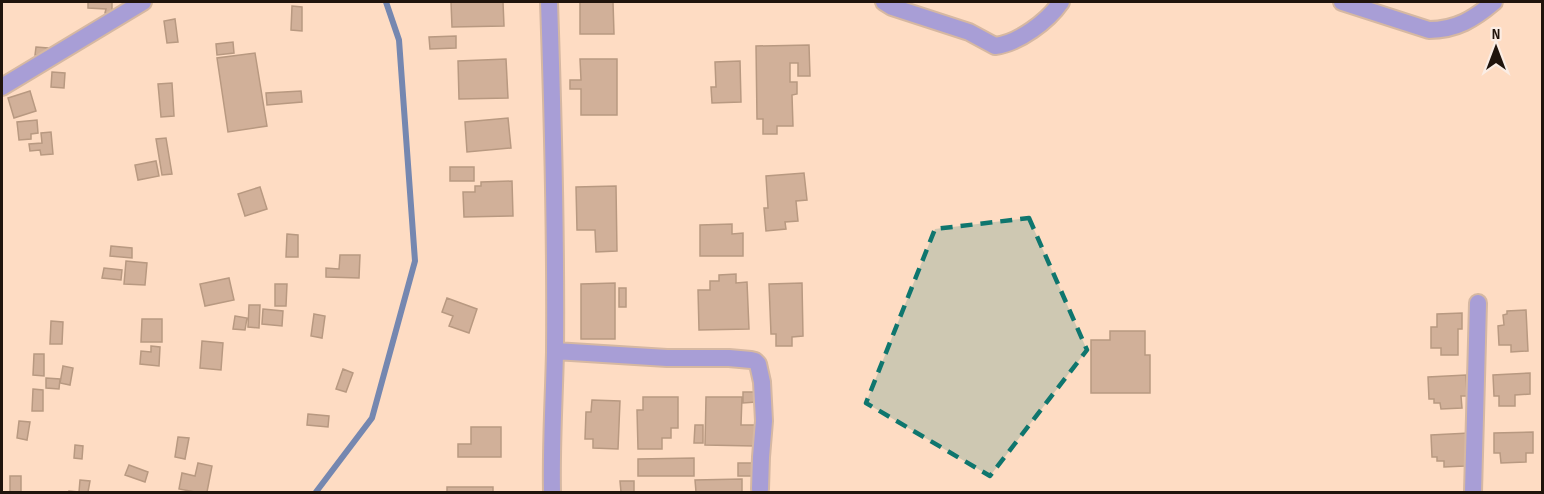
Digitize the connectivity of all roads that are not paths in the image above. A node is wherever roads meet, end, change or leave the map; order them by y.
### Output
1 (143, 2) edge
2 (549, 2) edge
3 (884, 2) edge
4 (1342, 2) edge
5 (1494, 2) edge
6 (1057, 5) edge
7 (2, 87) edge
8 (1478, 303) dead end
9 (555, 351) junction
10 (760, 489) dead end
11 (552, 492) edge
12 (1473, 492) edge

1 - 7 street
2 - 9 street
3 - 6 street
4 - 5 street
8 - 12 street
9 - 10 street
9 - 11 street

